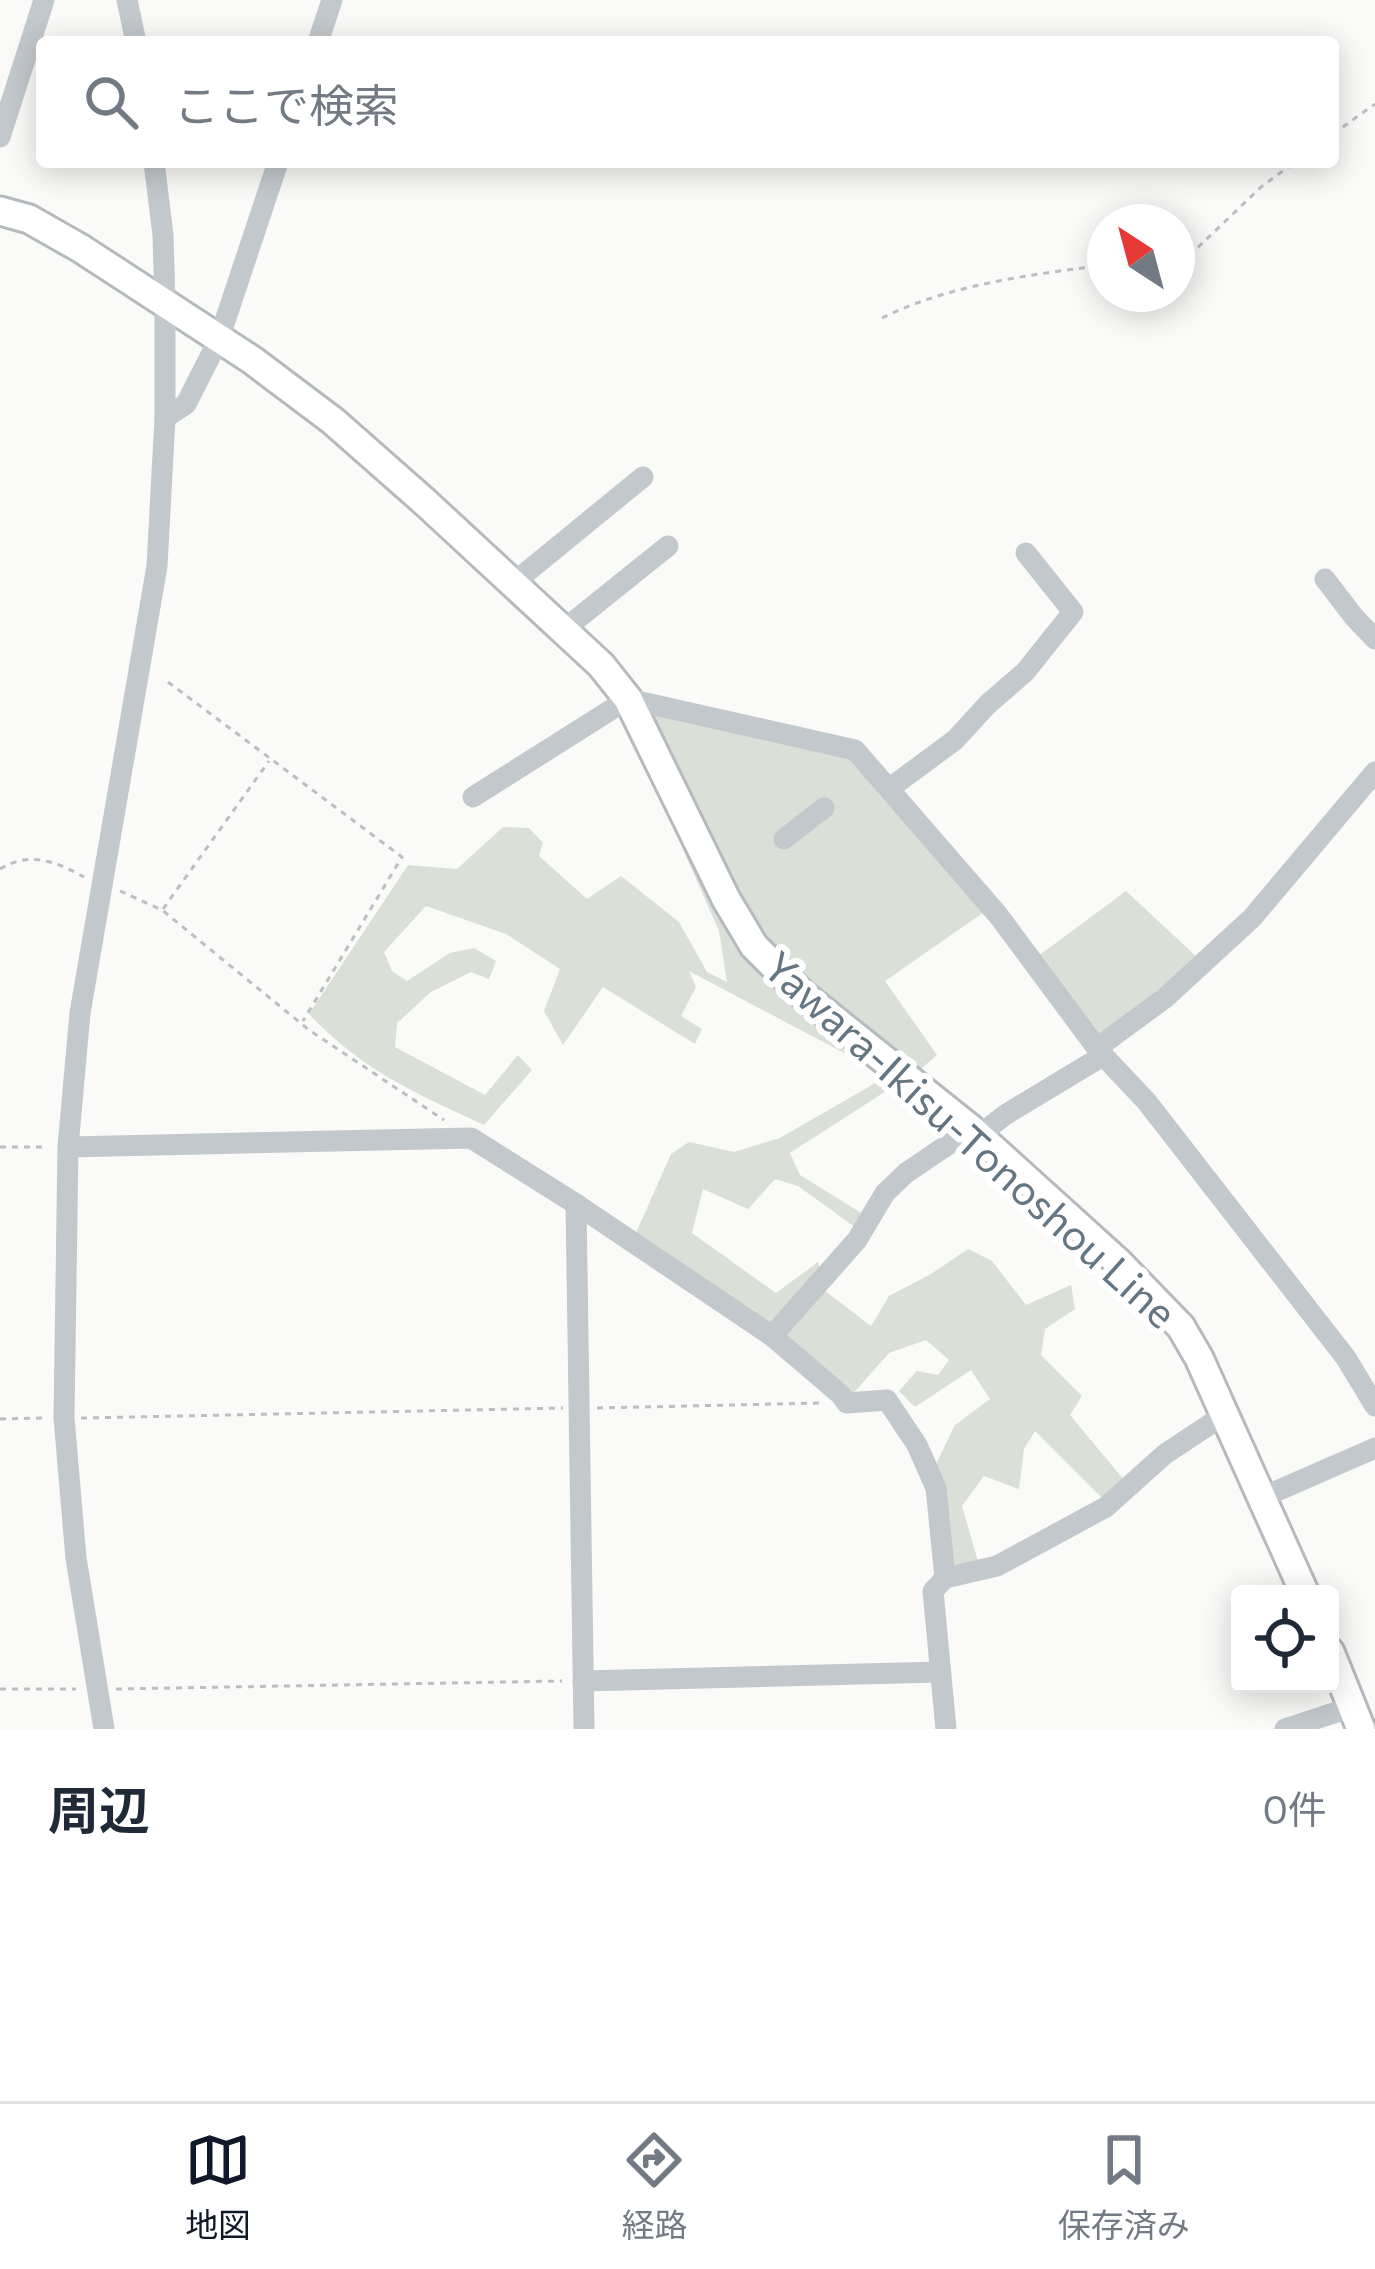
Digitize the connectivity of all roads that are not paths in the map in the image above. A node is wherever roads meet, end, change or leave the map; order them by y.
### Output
1 (44, 0) edge
2 (128, 0) edge
3 (332, 0) edge
4 (135, 36) edge
5 (320, 36) edge
6 (0, 137) edge
7 (155, 168) edge
8 (276, 168) edge
9 (0, 211) edge
10 (165, 304) junction
11 (219, 339) junction
12 (165, 418) junction
13 (643, 477) dead end
14 (668, 546) dead end
15 (1026, 553) dead end
16 (1325, 579) dead end
17 (512, 584) junction
18 (562, 631) junction
19 (1375, 639) edge
20 (628, 699) junction
21 (1375, 772) edge
22 (890, 788) junction
23 (472, 797) dead end
24 (824, 808) dead end
25 (784, 839) dead end
26 (1100, 1051) junction
27 (974, 1132) junction
28 (68, 1147) junction
29 (577, 1204) junction
30 (772, 1336) junction
31 (1368, 1374) edge
32 (1375, 1406) edge
33 (1224, 1415) junction
34 (1375, 1448) edge
35 (1262, 1498) junction
36 (945, 1578) junction
37 (1301, 1585) edge
38 (940, 1672) junction
39 (1339, 1674) edge
40 (583, 1681) junction
41 (1357, 1718) edge
42 (104, 1729) edge
43 (584, 1729) edge
44 (946, 1729) edge
45 (1285, 1729) edge

1 - 6 street
2 - 4 street
3 - 5 street
7 - 10 street
8 - 11 street
9 - 10 main road, Yawara-Ikisu-Tonoshou Line
10 - 11 main road, Yawara-Ikisu-Tonoshou Line
10 - 12 street
11 - 12 street
11 - 17 main road, Yawara-Ikisu-Tonoshou Line
12 - 28 street
13 - 17 street
14 - 18 street
15 - 22 street
16 - 19 street
17 - 18 main road, Yawara-Ikisu-Tonoshou Line
18 - 20 main road, Yawara-Ikisu-Tonoshou Line
20 - 22 street
20 - 23 street
20 - 27 main road, Yawara-Ikisu-Tonoshou Line
21 - 26 street
22 - 26 street
24 - 25 street
26 - 27 street
26 - 31 street
27 - 30 street
27 - 33 main road, Yawara-Ikisu-Tonoshou Line
28 - 29 street
28 - 42 street
29 - 30 street
29 - 40 street
30 - 36 street
31 - 32 street
33 - 35 main road, Yawara-Ikisu-Tonoshou Line
33 - 36 street
34 - 35 street
35 - 37 main road, Yawara-Ikisu-Tonoshou Line
36 - 38 street
38 - 40 street
38 - 44 street
39 - 41 main road
40 - 43 street
41 - 45 street

